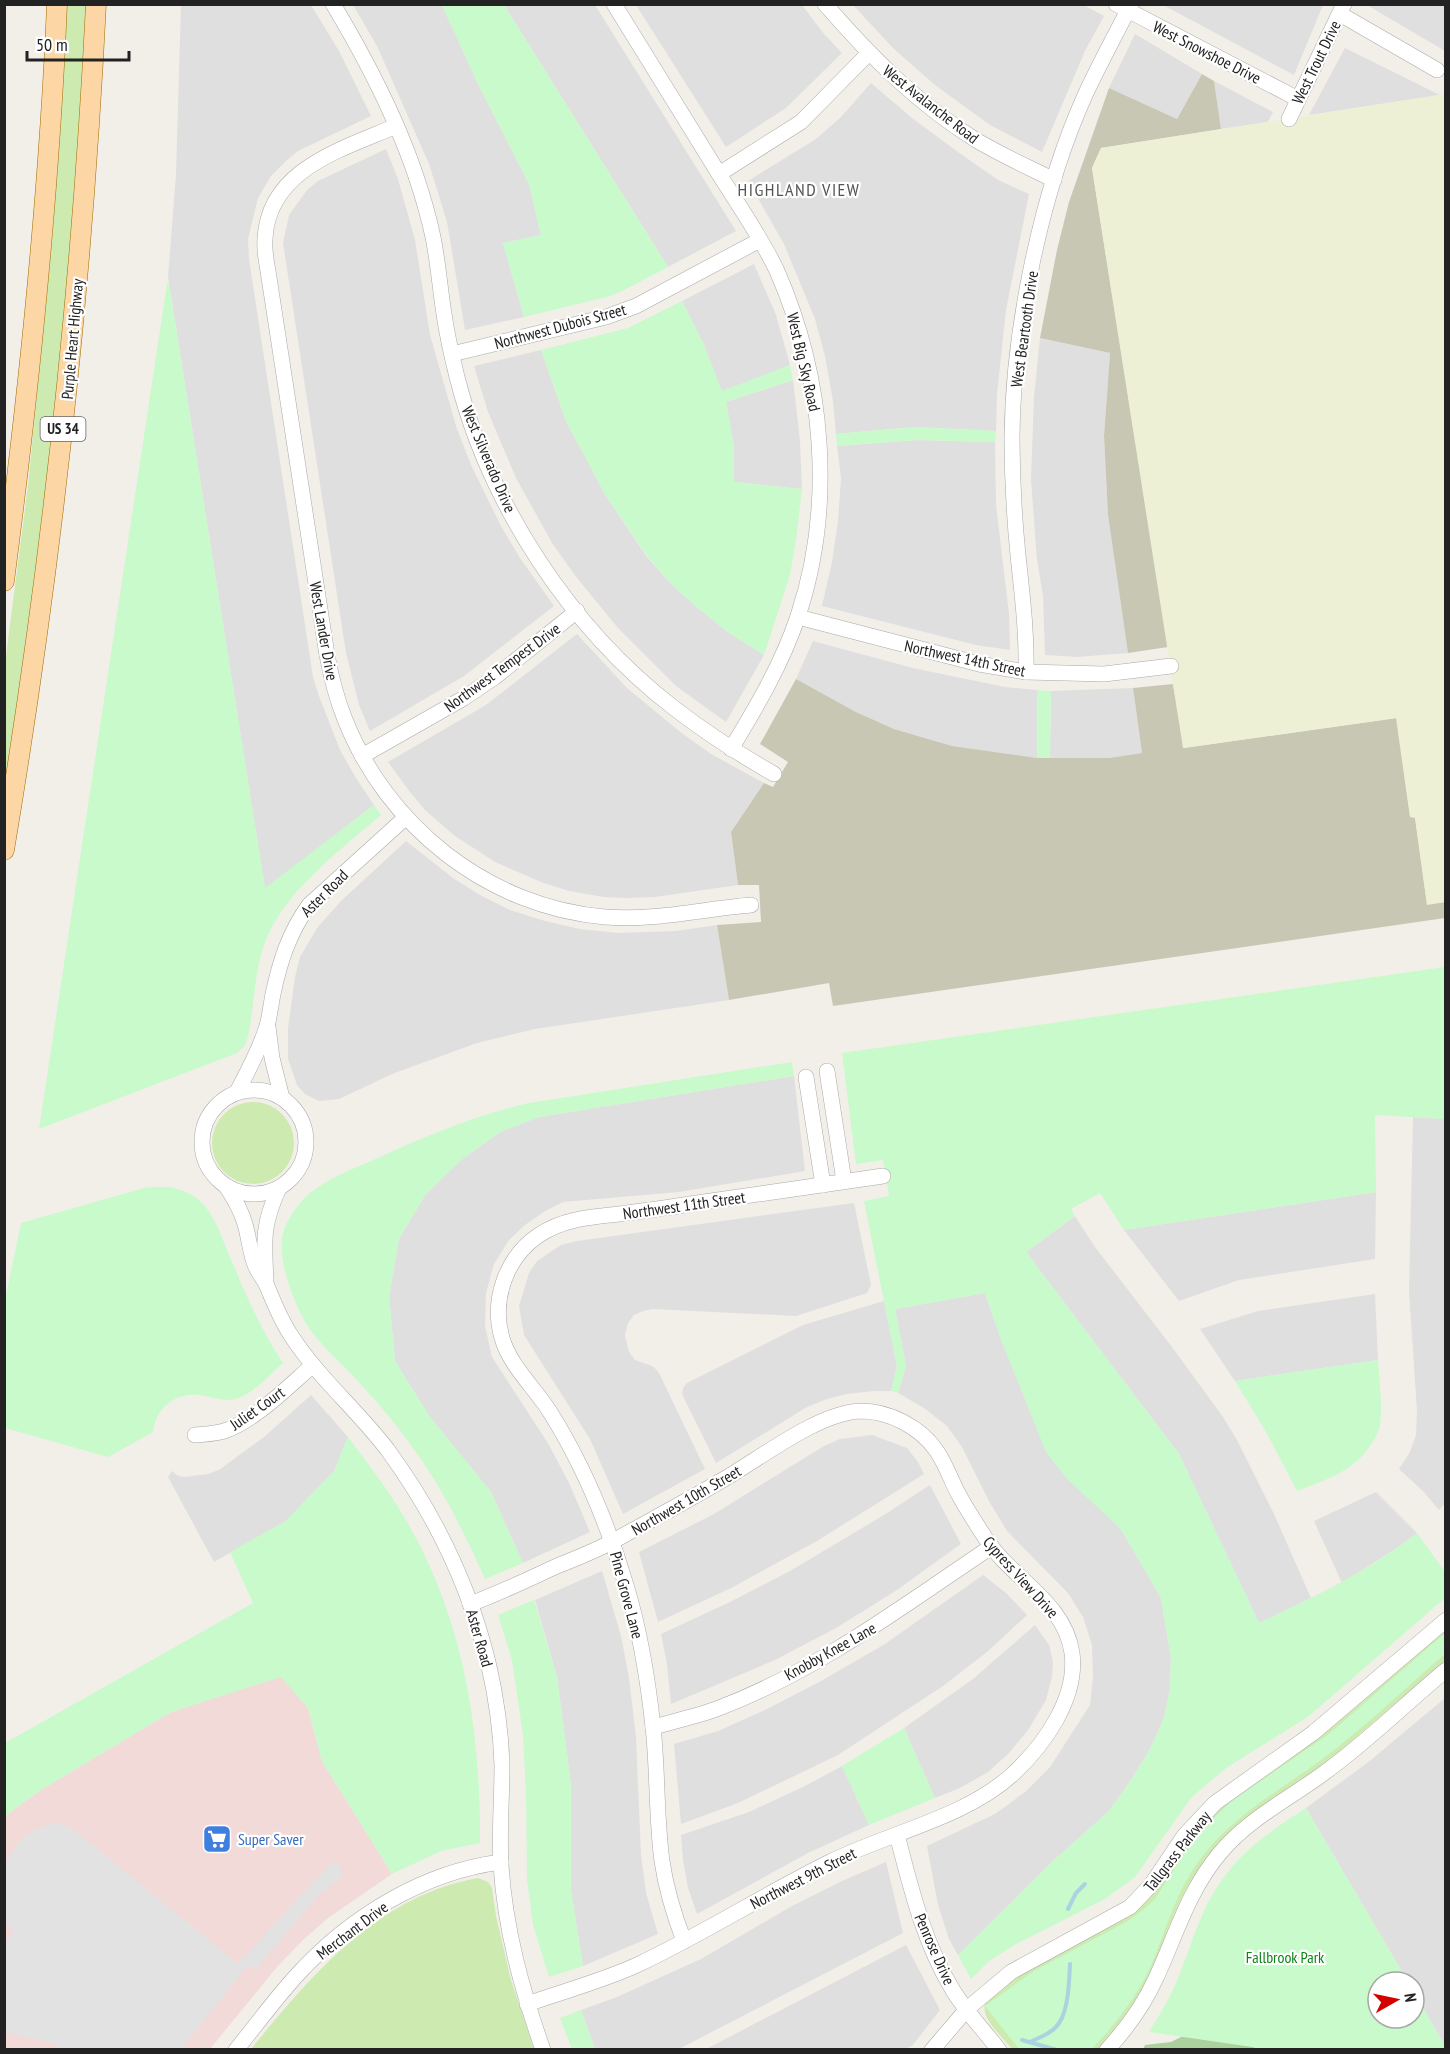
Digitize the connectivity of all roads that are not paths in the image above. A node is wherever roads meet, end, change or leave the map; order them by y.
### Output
1 (57, 4) edge
2 (96, 4) edge
3 (333, 4) edge
4 (614, 4) edge
5 (825, 4) edge
6 (1125, 7) edge
7 (1342, 9) edge
8 (869, 53) junction
9 (1437, 70) dead end
10 (1298, 99) junction
11 (1289, 119) dead end
12 (396, 126) junction
13 (719, 174) junction
14 (1054, 180) junction
15 (760, 240) junction
16 (452, 354) junction
17 (4, 581) edge
18 (577, 611) junction
19 (798, 617) junction
20 (1171, 666) dead end
21 (1026, 672) junction
22 (731, 749) junction
23 (362, 756) junction
24 (774, 774) dead end
25 (405, 818) junction
26 (4, 850) edge
27 (751, 905) dead end
28 (268, 1024) junction
29 (827, 1071) dead end
30 (806, 1077) dead end
31 (237, 1092) junction
32 (282, 1098) junction
33 (883, 1176) dead end
34 (844, 1181) junction
35 (824, 1185) junction
36 (226, 1186) junction
37 (279, 1188) junction
38 (506, 1274) joint
39 (266, 1283) junction
40 (313, 1365) junction
41 (901, 1421) joint
42 (195, 1435) dead end
43 (612, 1542) junction
44 (991, 1547) junction
45 (470, 1604) junction
46 (1446, 1620) edge
47 (1446, 1670) edge
48 (1069, 1687) joint
49 (653, 1727) junction
50 (897, 1835) junction
51 (501, 1862) junction
52 (684, 1941) junction
53 (527, 2004) junction
54 (967, 2009) junction
55 (236, 2049) edge
56 (543, 2049) edge
57 (932, 2049) edge
58 (999, 2049) edge
59 (1107, 2049) edge

1 - 17 main road, US 34
2 - 26 main road, Purple Heart Highway / US 34
3 - 12 street, West Silverado Drive
4 - 13 street, West Big Sky Road
5 - 8 street, West Avalanche Road
6 - 10 street, West Snowshoe Drive
6 - 14 street, West Beartooth Drive
7 - 9 street
7 - 10 street, West Trout Drive
8 - 13 street
8 - 14 street, West Avalanche Road
10 - 11 street, West Trout Drive
12 - 16 street, West Silverado Drive
12 - 23 street, West Lander Drive
13 - 15 street, West Big Sky Road
14 - 21 street, West Beartooth Drive
15 - 16 street, Northwest Dubois Street
15 - 19 street, West Big Sky Road
16 - 18 street, West Silverado Drive
18 - 22 street, West Silverado Drive
18 - 23 street, Northwest Tempest Drive
19 - 21 street, Northwest 14th Street
19 - 22 street, West Big Sky Road
20 - 21 street, Northwest 14th Street
22 - 24 street, West Silverado Drive
23 - 25 street, West Lander Drive
25 - 27 street, West Lander Drive
25 - 28 street, Aster Road
28 - 31 street, Aster Road
28 - 32 street, Aster Road
29 - 34 street
30 - 35 street
31 - 32 street
31 - 36 street
32 - 37 street
33 - 34 street, Northwest 11th Street
34 - 35 street, Northwest 11th Street
35 - 38 street, Northwest 11th Street
36 - 37 street
36 - 39 street, Aster Road
37 - 39 street, Aster Road
38 - 43 street, Pine Grove Lane
39 - 40 street, Aster Road
40 - 42 street, Juliet Court
40 - 45 street, Aster Road
41 - 43 street, Northwest 10th Street
41 - 44 street, Cypress View Drive
43 - 45 street, Northwest 10th Street
43 - 49 street, Pine Grove Lane
44 - 48 street, Cypress View Drive
44 - 49 street, Knobby Knee Lane
45 - 51 street, Aster Road
46 - 54 street, Tallgrass Parkway
47 - 59 street
48 - 50 street, Northwest 9th Street
49 - 52 street, Pine Grove Lane
50 - 52 street, Northwest 9th Street
50 - 54 street, Penrose Drive
51 - 53 street, Aster Road
51 - 55 street, Merchant Drive
52 - 53 street, Northwest 9th Street
53 - 56 street, Aster Road
54 - 57 street, Tallgrass Parkway
54 - 58 street, Penrose Drive

